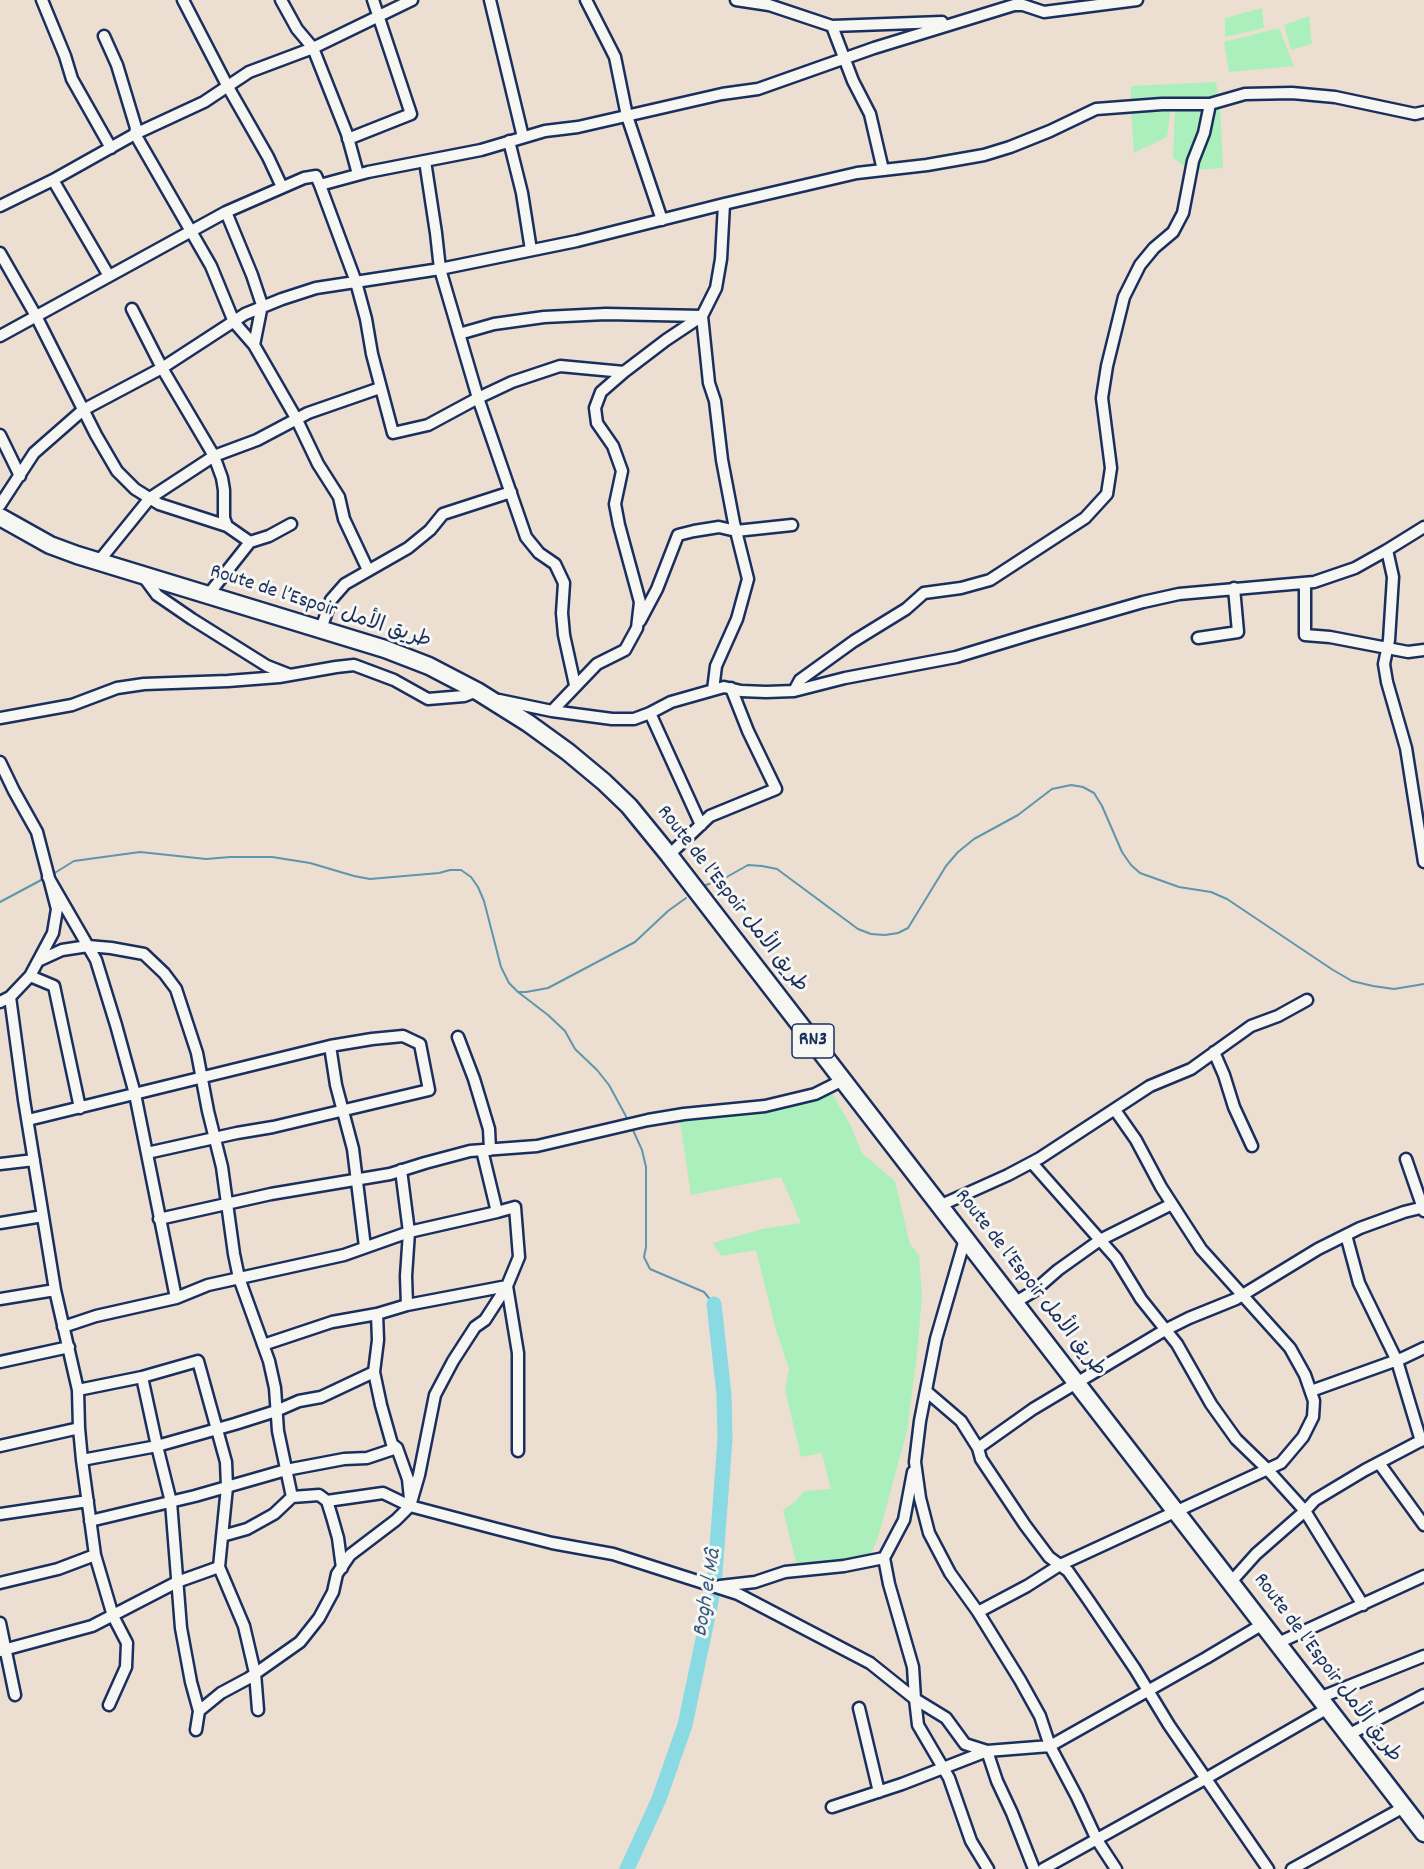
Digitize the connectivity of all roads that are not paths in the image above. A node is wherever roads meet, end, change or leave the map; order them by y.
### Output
1 (42, 0) edge
2 (183, 0) edge
3 (281, 0) edge
4 (373, 0) edge
5 (412, 0) edge
6 (490, 0) edge
7 (586, 0) edge
8 (736, 0) edge
9 (1137, 0) edge
10 (379, 16) junction
11 (955, 22) junction
12 (832, 26) junction
13 (104, 36) dead end
14 (313, 48) junction
15 (845, 58) junction
16 (228, 87) junction
17 (1210, 104) junction
18 (1424, 112) edge
19 (627, 116) junction
20 (135, 134) junction
21 (523, 137) junction
22 (348, 139) junction
23 (509, 141) junction
24 (111, 147) junction
25 (425, 160) junction
26 (883, 170) junction
27 (358, 174) junction
28 (53, 180) junction
29 (320, 185) junction
30 (282, 187) junction
31 (724, 204) junction
32 (0, 206) edge
33 (226, 212) junction
34 (662, 220) junction
35 (192, 232) junction
36 (531, 250) junction
37 (0, 253) edge
38 (440, 269) junction
39 (109, 276) junction
40 (356, 282) junction
41 (262, 305) junction
42 (132, 309) dead end
43 (36, 316) junction
44 (702, 316) junction
45 (234, 321) junction
46 (459, 334) junction
47 (0, 336) edge
48 (254, 345) junction
49 (162, 368) junction
50 (624, 372) junction
51 (380, 388) junction
52 (478, 398) junction
53 (83, 410) junction
54 (296, 418) junction
55 (0, 435) edge
56 (214, 456) junction
57 (20, 476) junction
58 (511, 492) junction
59 (150, 498) junction
60 (0, 505) edge
61 (0, 517) edge
62 (291, 524) dead end
63 (792, 525) dead end
64 (227, 526) junction
65 (1424, 527) edge
66 (736, 531) junction
67 (250, 542) junction
68 (1387, 550) junction
69 (99, 561) junction
70 (368, 570) junction
71 (143, 575) junction
72 (1305, 583) junction
73 (1234, 588) junction
74 (208, 595) junction
75 (637, 628) junction
76 (321, 629) junction
77 (1198, 638) dead end
78 (1388, 648) junction
79 (1424, 650) edge
80 (290, 675) junction
81 (575, 686) junction
82 (731, 688) junction
83 (713, 690) junction
84 (794, 691) junction
85 (484, 695) junction
86 (552, 711) junction
87 (650, 713) junction
88 (1, 721) edge
89 (0, 762) edge
90 (701, 825) junction
91 (669, 855) junction
92 (1424, 862) edge
93 (48, 877) junction
94 (88, 946) junction
95 (38, 961) junction
96 (30, 976) junction
97 (5, 1000) edge
98 (1307, 1000) dead end
99 (458, 1037) dead end
100 (330, 1046) junction
101 (1214, 1052) junction
102 (202, 1077) junction
103 (843, 1080) junction
104 (135, 1094) junction
105 (80, 1108) junction
106 (343, 1109) junction
107 (1115, 1110) junction
108 (28, 1120) junction
109 (216, 1139) junction
110 (1252, 1146) dead end
111 (486, 1150) junction
112 (147, 1153) junction
113 (1406, 1159) dead end
114 (34, 1160) junction
115 (1032, 1163) junction
116 (0, 1164) edge
117 (401, 1170) junction
118 (356, 1179) junction
119 (228, 1204) junction
120 (1172, 1204) junction
121 (939, 1206) junction
122 (1423, 1208) edge
123 (497, 1212) junction
124 (43, 1216) junction
125 (159, 1220) junction
126 (0, 1223) edge
127 (409, 1232) junction
128 (1346, 1235) junction
129 (965, 1239) junction
130 (1100, 1240) junction
131 (365, 1246) junction
132 (239, 1278) junction
133 (507, 1286) junction
134 (55, 1290) junction
135 (1243, 1295) junction
136 (177, 1298) junction
137 (0, 1299) edge
138 (1014, 1303) junction
139 (407, 1305) junction
140 (377, 1314) junction
141 (63, 1327) junction
142 (1165, 1330) junction
143 (263, 1345) junction
144 (69, 1347) junction
145 (1424, 1348) edge
146 (1397, 1361) junction
147 (0, 1362) edge
148 (374, 1372) junction
149 (142, 1377) junction
150 (1077, 1384) junction
151 (78, 1390) junction
152 (926, 1391) junction
153 (1311, 1391) junction
154 (276, 1411) junction
155 (79, 1428) junction
156 (216, 1429) junction
157 (1422, 1440) edge
158 (0, 1446) edge
159 (157, 1446) junction
160 (397, 1448) junction
161 (978, 1448) junction
162 (518, 1451) dead end
163 (82, 1460) junction
164 (915, 1462) junction
165 (1378, 1463) junction
166 (1267, 1469) junction
167 (286, 1470) junction
168 (227, 1487) junction
169 (292, 1497) junction
170 (88, 1501) junction
171 (327, 1501) junction
172 (171, 1502) junction
173 (410, 1506) junction
174 (1176, 1511) junction
175 (1305, 1511) junction
176 (0, 1514) edge
177 (90, 1521) junction
178 (1424, 1525) edge
179 (222, 1536) junction
180 (95, 1555) junction
181 (884, 1558) junction
182 (1060, 1565) junction
183 (219, 1567) junction
184 (342, 1568) junction
185 (1424, 1576) edge
186 (177, 1582) junction
187 (1231, 1582) junction
188 (0, 1583) edge
189 (714, 1587) junction
190 (1364, 1605) junction
191 (978, 1612) junction
192 (113, 1616) junction
193 (0, 1623) edge
194 (1263, 1624) junction
195 (1278, 1643) junction
196 (3, 1650) edge
197 (1423, 1658) edge
198 (255, 1673) junction
199 (1148, 1691) junction
200 (15, 1695) dead end
201 (1424, 1695) edge
202 (915, 1699) junction
203 (1323, 1703) junction
204 (110, 1705) dead end
205 (859, 1708) dead end
206 (258, 1710) dead end
207 (199, 1711) junction
208 (196, 1730) dead end
209 (1348, 1735) junction
210 (1050, 1746) junction
211 (987, 1751) junction
212 (944, 1769) junction
213 (1205, 1779) junction
214 (879, 1792) junction
215 (832, 1807) dead end
216 (1404, 1807) junction
217 (1422, 1826) edge
218 (1097, 1839) junction
219 (988, 1869) edge
220 (1034, 1869) edge
221 (1043, 1869) edge
222 (1116, 1869) edge
223 (1268, 1869) edge
224 (1292, 1869) edge

1 - 24 street
2 - 16 street
3 - 14 street
4 - 10 street
5 - 10 street
6 - 21 street
7 - 19 street
8 - 12 street
9 - 11 street
10 - 14 street
10 - 22 street
11 - 12 street
11 - 15 street
12 - 15 street
13 - 20 street
14 - 16 street
14 - 22 street
15 - 19 street
15 - 26 street
16 - 20 street
16 - 30 street
17 - 18 street
17 - 26 street
17 - 84 street
19 - 21 street
19 - 34 street
20 - 24 street
20 - 35 street
21 - 23 street
22 - 27 street
23 - 25 street
23 - 36 street
24 - 28 street
25 - 27 street
25 - 38 street
26 - 31 street
27 - 29 street
28 - 32 street
28 - 39 street
29 - 30 street
29 - 40 street
30 - 33 street
31 - 34 street
31 - 44 street
33 - 35 street
33 - 41 street
34 - 36 street
35 - 39 street
35 - 45 street
36 - 38 street
37 - 43 street
38 - 40 street
38 - 46 street
39 - 43 street
40 - 41 street
40 - 51 street
41 - 45 street
41 - 48 street
42 - 49 street
43 - 47 street
43 - 53 street
44 - 46 street
44 - 50 street
44 - 66 street
45 - 48 street
45 - 49 street
46 - 52 street
48 - 54 street
49 - 53 street
49 - 56 street
50 - 52 street
50 - 75 street
51 - 52 street
51 - 54 street
52 - 58 street
53 - 57 street
53 - 59 street
54 - 56 street
54 - 70 street
55 - 57 street
56 - 59 street
56 - 64 street
57 - 60 street
58 - 70 street
58 - 81 street
59 - 64 street
59 - 69 street
61 - 69 highway, Route de l’Espoir طريق الأمل / RN3
62 - 67 street
63 - 66 street
64 - 67 street
65 - 68 street
66 - 75 street
66 - 83 street
67 - 74 street
68 - 72 street
68 - 78 street
69 - 71 highway, Route de l’Espoir طريق الأمل / RN3
70 - 76 street
71 - 74 highway, Route de l’Espoir طريق الأمل / RN3
71 - 80 street
72 - 73 street
72 - 78 street
73 - 77 street
73 - 84 street
74 - 76 highway, Route de l’Espoir طريق الأمل / RN3
75 - 81 street
76 - 85 highway, Route de l’Espoir طريق الأمل / RN3
78 - 79 street
78 - 92 street
80 - 85 street
80 - 88 street
81 - 86 street
82 - 83 street
82 - 84 street
82 - 90 street
83 - 87 street
85 - 86 street
85 - 91 highway, Route de l’Espoir طريق الأمل / RN3
86 - 87 street
87 - 90 street
89 - 93 street
90 - 91 street
91 - 103 highway, Route de l’Espoir طريق الأمل / RN3
93 - 94 street
93 - 95 street
94 - 95 street
94 - 102 street
94 - 104 street
95 - 96 street
96 - 97 street
96 - 105 street
97 - 108 street
98 - 101 street
99 - 111 street
100 - 102 street
100 - 106 street
100 - 106 street
101 - 107 street
101 - 110 street
102 - 104 street
102 - 109 street
103 - 111 street
103 - 121 highway, Route de l’Espoir طريق الأمل / RN3
104 - 105 street
104 - 112 street
105 - 108 street
106 - 109 street
106 - 118 street
107 - 115 street
107 - 120 street
108 - 114 street
109 - 112 street
109 - 119 street
111 - 117 street
111 - 123 street
112 - 125 street
113 - 122 street
114 - 116 street
114 - 124 street
115 - 121 street
115 - 130 street
117 - 118 street
117 - 127 street
118 - 119 street
118 - 131 street
119 - 125 street
119 - 132 street
120 - 130 street
120 - 135 street
121 - 129 highway, Route de l’Espoir طريق الأمل / RN3
122 - 128 street
123 - 127 street
123 - 133 street
124 - 126 street
124 - 134 street
125 - 136 street
127 - 131 street
127 - 139 street
128 - 135 street
128 - 146 street
129 - 138 highway, Route de l’Espoir طريق الأمل / RN3
129 - 152 street
130 - 138 street
130 - 142 street
131 - 132 street
132 - 136 street
132 - 143 street
133 - 139 street
133 - 162 street
133 - 173 street
134 - 137 street
134 - 141 street
135 - 142 street
135 - 153 street
136 - 141 street
138 - 150 highway, Route de l’Espoir طريق الأمل / RN3
139 - 140 street
140 - 143 street
140 - 148 street
141 - 144 street
142 - 150 street
142 - 166 street
143 - 154 street
144 - 147 street
144 - 151 street
145 - 146 street
146 - 153 street
146 - 157 street
148 - 154 street
148 - 160 street
149 - 151 street
149 - 156 street
149 - 159 street
150 - 161 street
150 - 174 highway, Route de l’Espoir طريق الأمل / RN3
151 - 155 street
152 - 161 street
152 - 164 street
153 - 166 street
154 - 156 street
154 - 167 street
155 - 158 street
155 - 163 street
156 - 159 street
156 - 168 street
157 - 165 street
159 - 163 street
159 - 172 street
160 - 167 street
160 - 173 street
161 - 182 street
163 - 170 street
164 - 181 street
164 - 191 street
165 - 175 street
165 - 178 street
166 - 174 street
166 - 175 street
167 - 168 street
167 - 169 street
168 - 172 street
168 - 179 street
169 - 171 street
169 - 179 street
170 - 176 street
170 - 177 street
171 - 173 street
171 - 184 street
172 - 177 street
172 - 186 street
173 - 184 street
173 - 189 street
174 - 182 street
174 - 187 highway, Route de l’Espoir طريق الأمل / RN3
175 - 187 street
175 - 190 street
177 - 180 street
179 - 183 street
180 - 188 street
180 - 192 street
181 - 189 street
181 - 202 street
182 - 191 street
182 - 199 street
183 - 186 street
183 - 198 street
184 - 198 street
185 - 190 street
186 - 192 street
186 - 207 street
187 - 194 highway, Route de l’Espoir طريق الأمل / RN3
189 - 202 street
190 - 195 street
191 - 210 street
192 - 196 street
192 - 204 street
193 - 196 street
194 - 195 highway, Route de l’Espoir طريق الأمل / RN3
194 - 199 street
195 - 203 highway, Route de l’Espoir طريق الأمل / RN3
196 - 200 street
197 - 203 street
198 - 206 street
198 - 207 street
199 - 210 street
199 - 213 street
201 - 209 street
202 - 211 street
202 - 212 street
203 - 209 highway, Route de l’Espoir طريق الأمل / RN3
203 - 213 street
205 - 214 street
207 - 208 street
209 - 216 highway, Route de l’Espoir طريق الأمل / RN3
210 - 211 street
210 - 218 street
211 - 212 street
211 - 220 street
212 - 214 street
212 - 219 street
213 - 218 street
213 - 223 street
214 - 215 street
216 - 217 highway, Route de l’Espoir طريق الأمل / RN3
216 - 224 street
218 - 221 street
218 - 222 street

